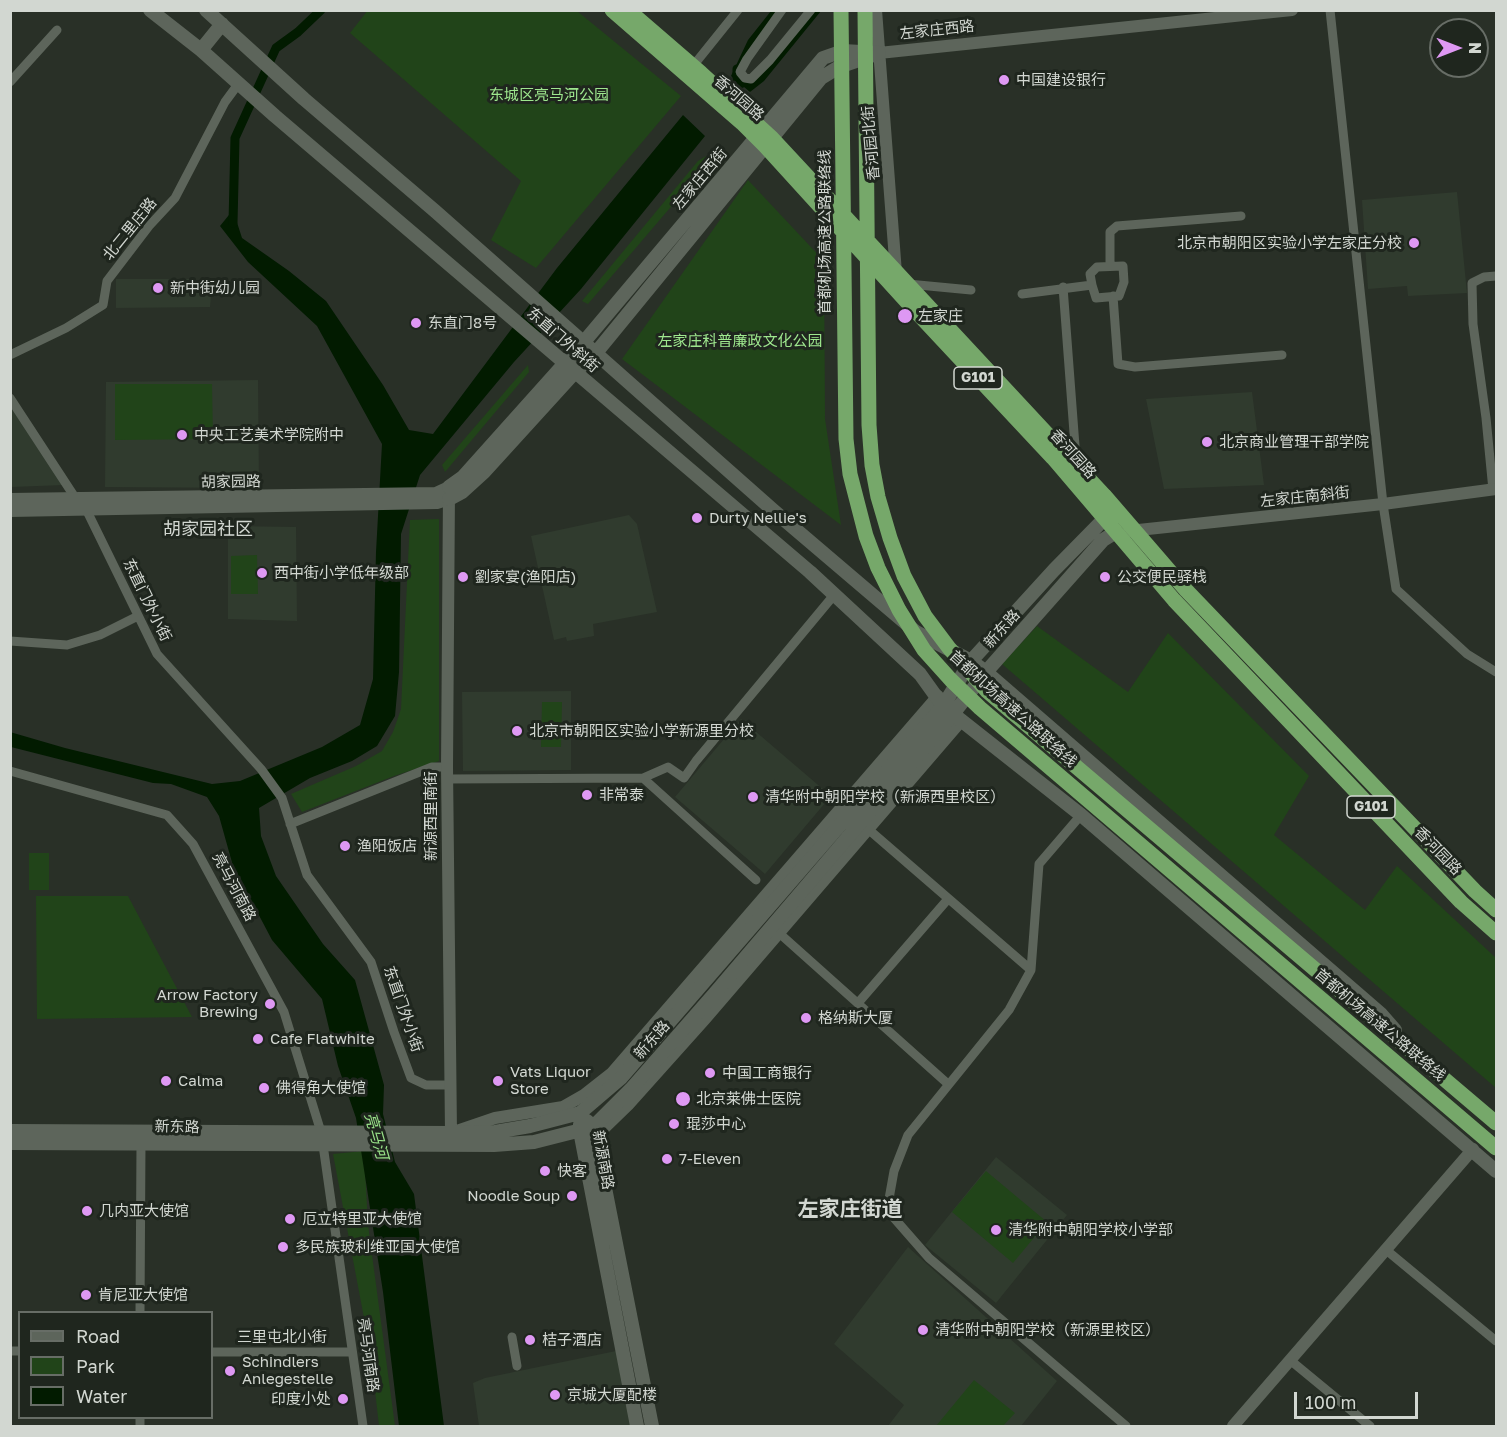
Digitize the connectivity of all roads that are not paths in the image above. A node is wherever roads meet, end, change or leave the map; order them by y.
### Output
1 (150, 10) edge
2 (206, 10) edge
3 (612, 10) edge
4 (628, 10) edge
5 (738, 10) edge
6 (782, 10) edge
7 (810, 10) edge
8 (841, 10) edge
9 (865, 10) edge
10 (876, 10) edge
11 (1292, 10) edge
12 (1329, 10) edge
13 (1214, 14) edge
14 (222, 24) junction
15 (57, 30) dead end
16 (201, 50) junction
17 (879, 53) junction
18 (698, 75) junction
19 (10, 82) edge
20 (239, 83) junction
21 (764, 138) junction
22 (1241, 216) dead end
23 (1110, 266) junction
24 (1497, 276) edge
25 (901, 279) junction
26 (1092, 285) junction
27 (1062, 287) junction
28 (971, 290) dead end
29 (1022, 294) dead end
30 (1113, 296) junction
31 (583, 344) junction
32 (595, 354) junction
33 (10, 355) edge
34 (1282, 355) dead end
35 (564, 363) junction
36 (575, 372) junction
37 (10, 398) edge
38 (1067, 456) junction
39 (1495, 489) edge
40 (443, 496) junction
41 (10, 499) edge
42 (76, 499) junction
43 (370, 500) junction
44 (1383, 504) junction
45 (86, 509) junction
46 (10, 511) edge
47 (1110, 514) junction
48 (1135, 531) junction
49 (1116, 532) junction
50 (834, 595) junction
51 (138, 616) junction
52 (10, 641) edge
53 (971, 661) junction
54 (986, 672) junction
55 (1497, 672) edge
56 (949, 709) junction
57 (10, 771) edge
58 (447, 773) junction
59 (643, 778) junction
60 (1081, 815) junction
61 (290, 824) junction
62 (868, 829) junction
63 (756, 880) dead end
64 (948, 899) junction
65 (1497, 910) edge
66 (781, 931) junction
67 (1497, 933) edge
68 (1031, 970) junction
69 (860, 1001) junction
70 (1434, 1071) junction
71 (950, 1082) junction
72 (450, 1085) junction
73 (580, 1113) junction
74 (1497, 1123) edge
75 (10, 1131) edge
76 (451, 1133) junction
77 (587, 1134) junction
78 (322, 1138) junction
79 (407, 1140) junction
80 (10, 1143) edge
81 (141, 1143) junction
82 (1497, 1148) edge
83 (1473, 1149) junction
84 (1497, 1171) edge
85 (1385, 1249) junction
86 (140, 1311) edge
87 (512, 1337) dead end
88 (1497, 1341) edge
89 (213, 1352) edge
90 (352, 1352) junction
91 (1290, 1359) junction
92 (517, 1366) dead end
93 (363, 1426) edge
94 (637, 1426) edge
95 (652, 1426) edge
96 (1126, 1426) edge
97 (1233, 1426) edge
98 (1370, 1426) edge

1 - 16 main road, 东直门外斜街
2 - 14 main road, 东直门外斜街
3 - 18 highway, 香河园路 / G101
4 - 18 highway, 香河园路 / G101
5 - 18 street
6 - 7 street
8 - 82 highway, 首都机场高速公路联络线
9 - 70 highway, 首都机场高速公路联络线
10 - 17 street, 香河园北街
11 - 13 street, 左家庄西路
12 - 44 street
13 - 17 street, 左家庄西路
14 - 16 main road
14 - 31 main road, 东直门外斜街
15 - 19 street
16 - 20 main road, 东直门外斜街
17 - 21 main road, 左家庄西路
17 - 25 street, 香河园北街
18 - 21 highway, 香河园路 / G101
20 - 33 street, 北二里庄路
20 - 35 main road, 东直门外斜街
21 - 25 highway, 香河园路 / G101
21 - 31 main road, 左家庄西街
21 - 32 main road, 左家庄西街
21 - 47 highway, 香河园路 / G101
22 - 23 street
23 - 26 street
23 - 30 street
24 - 39 street
25 - 28 street
25 - 38 highway, 香河园路 / G101
26 - 27 street
26 - 30 street
27 - 29 street
27 - 38 street
30 - 34 street
31 - 32 main road, 东直门外斜街
31 - 35 main road, 左家庄西街
32 - 36 main road, 左家庄西街
32 - 53 main road, 东直门外斜街
35 - 36 main road, 东直门外斜街
35 - 40 main road
36 - 40 main road
36 - 50 main road, 东直门外斜街
37 - 42 street, 东直门外小街
38 - 47 highway, 香河园路 / G101
39 - 44 street, 左家庄南斜街
40 - 43 street, 胡家园路
40 - 58 street, 新源西里南街
41 - 42 street, 胡家园路
42 - 43 street, 胡家园路
42 - 45 street, 东直门外小街
43 - 45 street, 胡家园路
44 - 48 street, 左家庄南斜街
44 - 55 street
45 - 46 street, 胡家园路
45 - 51 street, 东直门外小街
47 - 48 highway, 香河园路 / G101
47 - 49 highway, 香河园路 / G101
47 - 53 main road, 新东路
48 - 49 street, 左家庄南斜街
48 - 65 highway, 香河园路 / G101
49 - 54 main road, 新东路
49 - 67 highway, 香河园路 / G101
50 - 56 main road, 东直门外斜街
50 - 59 street
51 - 52 street
51 - 61 street, 东直门外小街
53 - 54 main road, 东直门外斜街
53 - 56 main road, 新东路
54 - 56 main road, 新东路
54 - 70 main road, 东直门外斜街
56 - 60 main road, 东直门外斜街
56 - 62 street
56 - 73 main road, 新东路
56 - 76 street
56 - 77 main road, 新东路
57 - 78 street, 亮马河南路
58 - 59 street
58 - 61 street
58 - 72 street, 新源西里南街
59 - 63 street
60 - 68 street
60 - 83 main road, 东直门外斜街
61 - 72 street, 东直门外小街
62 - 64 street
62 - 66 street
64 - 68 street
64 - 69 street
66 - 69 street
66 - 77 street
68 - 71 street
69 - 71 street
70 - 74 highway, 首都机场高速公路联络线
71 - 96 street
72 - 76 street, 新源西里南街
73 - 76 main road, 新东路
73 - 77 main road, 新源南路
75 - 78 main road, 新东路
76 - 79 main road, 新东路
77 - 79 main road, 新东路
77 - 94 main road, 新源南路
77 - 95 main road, 新源南路
78 - 79 main road, 新东路
78 - 81 main road, 新东路
78 - 90 street, 亮马河南路
80 - 81 main road, 新东路
81 - 86 street
83 - 84 main road, 东直门外斜街
83 - 85 street
85 - 88 street
85 - 91 street
87 - 92 street
89 - 90 street, 三里屯北小街
90 - 93 street, 亮马河南路
91 - 97 street
91 - 98 street

